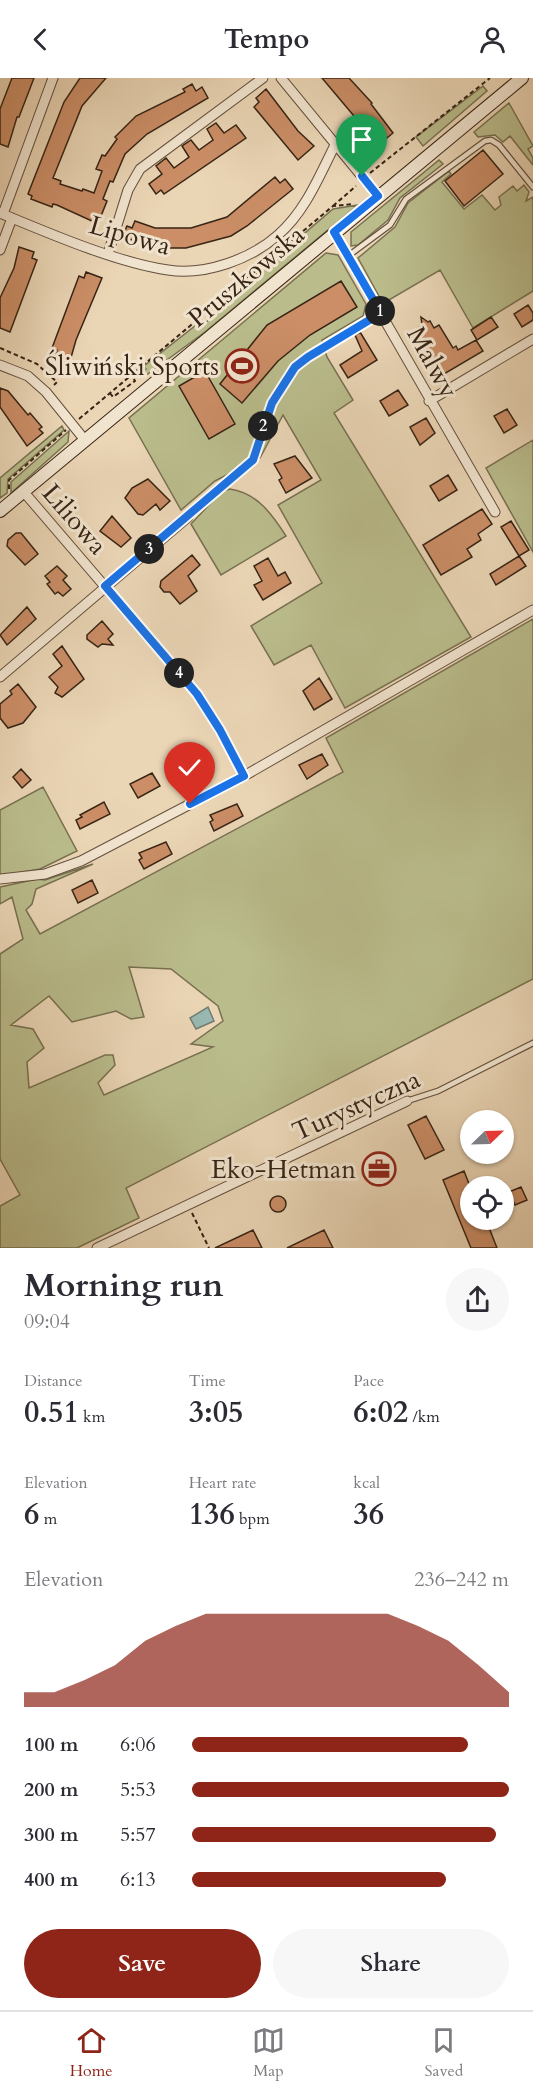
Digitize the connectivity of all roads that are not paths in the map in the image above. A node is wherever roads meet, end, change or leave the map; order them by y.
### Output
1 (53, 78) edge
2 (263, 78) edge
3 (281, 78) edge
4 (522, 78) edge
5 (336, 143) junction
6 (533, 187) edge
7 (378, 196) junction
8 (5, 215) edge
9 (334, 232) junction
10 (0, 250) edge
11 (108, 254) junction
12 (348, 256) junction
13 (381, 313) junction
14 (342, 337) road end
15 (533, 339) edge
16 (0, 364) edge
17 (429, 401) junction
18 (84, 439) junction
19 (238, 475) road end
20 (23, 491) junction
21 (0, 510) edge
22 (495, 512) dead end
23 (188, 517) joint
24 (105, 586) junction
25 (533, 610) edge
26 (0, 677) edge
27 (244, 776) junction
28 (0, 879) edge
29 (533, 1043) edge
30 (407, 1101) joint
31 (97, 1248) edge

1 - 8 street
2 - 11 street
3 - 5 street
4 - 7 street, Pruszkowska
5 - 7 street
5 - 11 street, Lipowa
6 - 12 lane
7 - 9 street, Pruszkowska
8 - 10 street
8 - 11 street, Lipowa
9 - 12 street, Malwy
9 - 18 street, Pruszkowska
12 - 13 street, Malwy
13 - 14 lane
13 - 17 street, Malwy
15 - 17 street
16 - 18 street
17 - 22 street, Malwy
18 - 20 street, Pruszkowska
19 - 23 lane
20 - 21 street, Pruszkowska
20 - 24 street, Liliowa
23 - 24 street
24 - 26 street
24 - 27 street, Liliowa
25 - 27 street
27 - 28 street
29 - 30 lane, Turystyczna
30 - 31 street, Turystyczna

